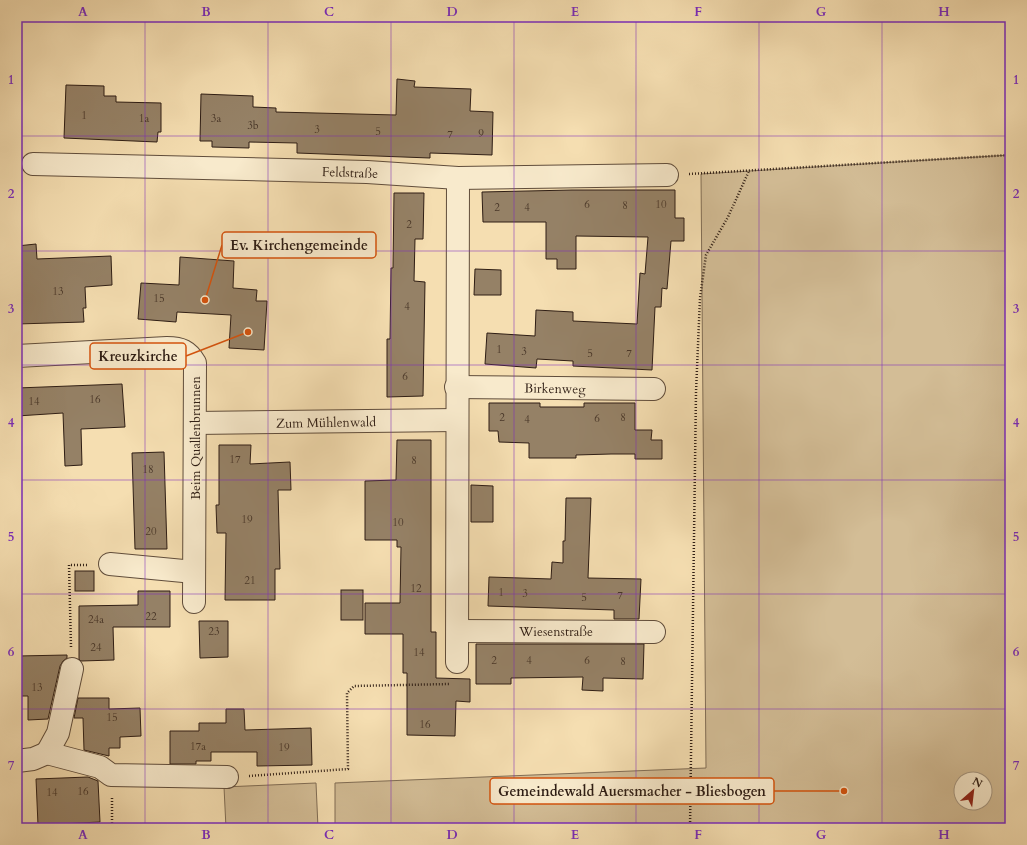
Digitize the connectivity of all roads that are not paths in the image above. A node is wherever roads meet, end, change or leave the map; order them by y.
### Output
1 (33, 164) dead end
2 (667, 176) road end
3 (458, 178) junction
4 (17, 356) edge
5 (456, 387) junction
6 (654, 389) dead end
7 (456, 420) junction
8 (195, 423) junction
9 (110, 564) road end
10 (194, 572) junction
11 (194, 602) dead end
12 (458, 631) junction
13 (654, 632) dead end
14 (457, 662) road end
15 (72, 669) road end
16 (47, 753) junction
17 (17, 760) edge
18 (227, 777) road end

1 - 3 street, Feldstraße
2 - 3 street, Feldstraße
3 - 5 street
4 - 8 street, Beim Quallenbrunnen
5 - 6 street, Birkenweg
5 - 7 street
7 - 8 street, Zum Mühlenwald
7 - 12 street
8 - 10 street, Beim Quallenbrunnen
9 - 10 street
10 - 11 street, Beim Quallenbrunnen
12 - 13 street, Wiesenstraße
12 - 14 street
15 - 16 street
16 - 17 street
16 - 18 street

